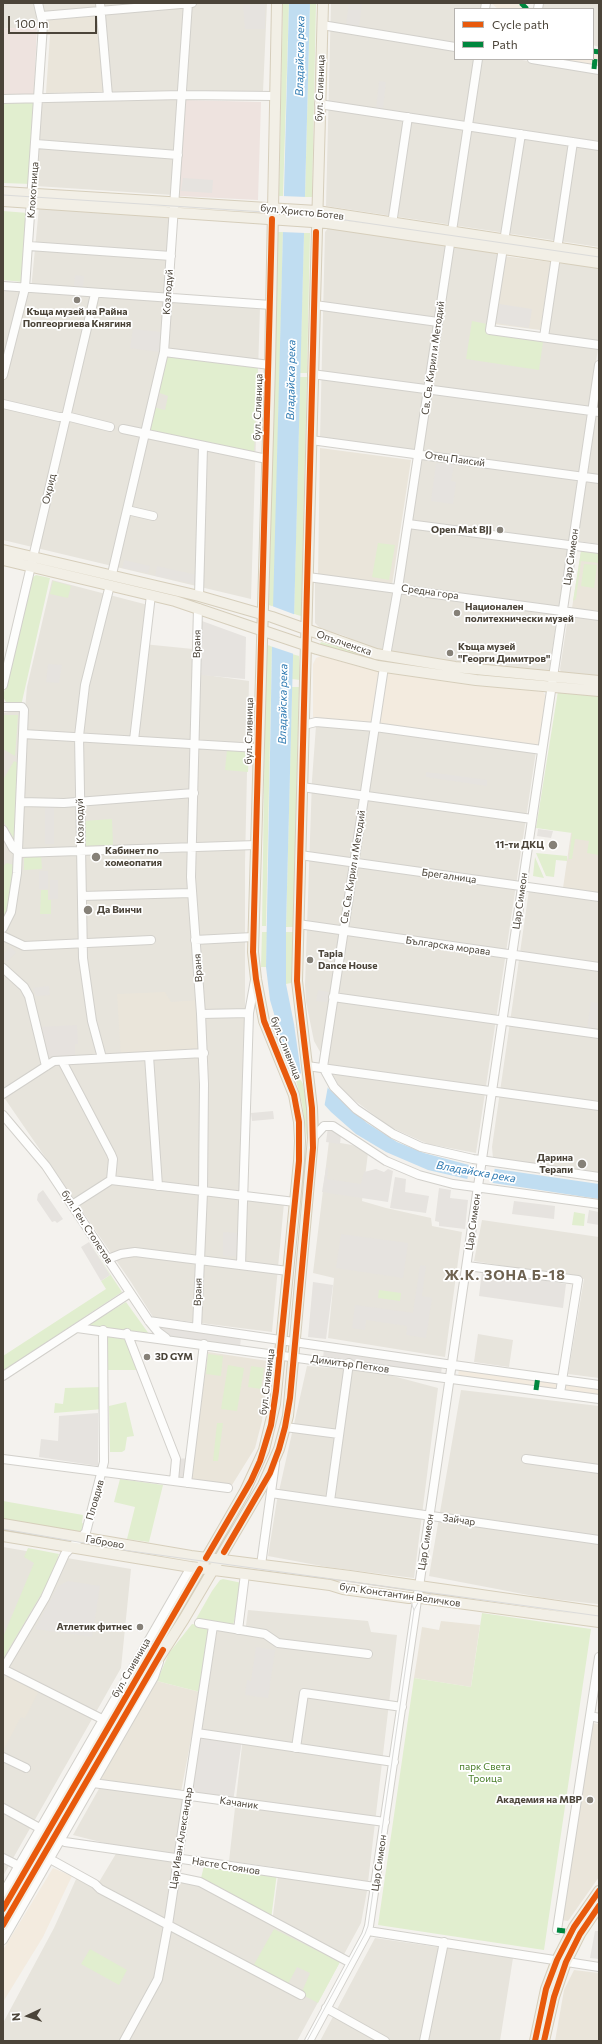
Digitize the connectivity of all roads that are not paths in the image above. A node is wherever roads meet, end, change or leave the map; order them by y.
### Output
1 (38, 3) edge
2 (188, 3) edge
3 (194, 3) edge
4 (277, 3) edge
5 (323, 3) edge
6 (101, 7) edge
7 (42, 16) junction
8 (322, 25) junction
9 (454, 47) edge
10 (478, 60) edge
11 (538, 60) edge
12 (599, 70) edge
13 (182, 95) junction
14 (108, 96) junction
15 (274, 96) junction
16 (38, 98) junction
17 (3, 99) edge
18 (319, 104) junction
19 (408, 117) junction
20 (467, 126) junction
21 (521, 134) junction
22 (573, 142) junction
23 (36, 144) junction
24 (599, 146) edge
25 (178, 155) junction
26 (3, 192) edge
27 (33, 198) junction
28 (3, 201) edge
29 (174, 207) junction
30 (275, 208) junction
31 (314, 211) junction
32 (275, 219) junction
33 (314, 222) junction
34 (392, 224) junction
35 (451, 237) junction
36 (504, 244) junction
37 (29, 246) junction
38 (556, 252) junction
39 (599, 254) edge
40 (171, 256) junction
41 (599, 263) edge
42 (3, 286) edge
43 (26, 288) junction
44 (95, 294) junction
45 (168, 298) junction
46 (271, 305) junction
47 (315, 305) junction
48 (438, 322) junction
49 (544, 337) junction
50 (599, 345) edge
51 (164, 352) junction
52 (270, 365) junction
53 (599, 365) edge
54 (312, 374) junction
55 (3, 375) edge
56 (428, 388) junction
57 (3, 404) edge
58 (596, 411) edge
59 (66, 418) junction
60 (110, 427) dead end
61 (123, 429) dead end
62 (145, 434) junction
63 (311, 440) junction
64 (203, 447) junction
65 (418, 454) junction
66 (267, 459) junction
67 (582, 477) junction
68 (599, 479) edge
69 (127, 510) junction
70 (153, 516) dead end
71 (408, 524) junction
72 (573, 546) junction
73 (599, 549) edge
74 (3, 550) edge
75 (3, 560) edge
76 (31, 562) junction
77 (308, 577) junction
78 (111, 580) junction
79 (398, 588) junction
80 (151, 595) junction
81 (199, 596) junction
82 (198, 608) junction
83 (563, 611) junction
84 (265, 615) junction
85 (599, 616) edge
86 (304, 628) junction
87 (264, 631) junction
88 (303, 644) junction
89 (386, 656) junction
90 (384, 667) junction
91 (599, 681) edge
92 (553, 682) junction
93 (3, 685) edge
94 (599, 691) edge
95 (3, 707) edge
96 (304, 725) junction
97 (375, 727) junction
98 (23, 734) junction
99 (79, 736) junction
100 (134, 740) junction
101 (195, 744) junction
102 (258, 748) junction
103 (542, 750) junction
104 (302, 787) junction
105 (194, 793) junction
106 (365, 795) junction
107 (21, 802) junction
108 (80, 802) junction
109 (532, 819) junction
110 (3, 830) edge
111 (256, 845) junction
112 (192, 846) junction
113 (81, 852) junction
114 (19, 854) junction
115 (300, 855) junction
116 (354, 863) junction
117 (522, 887) junction
118 (191, 893) junction
119 (82, 896) junction
120 (599, 897) edge
121 (298, 924) junction
122 (3, 928) edge
123 (344, 930) junction
124 (3, 936) edge
125 (253, 937) junction
126 (151, 940) dead end
127 (195, 940) junction
128 (82, 944) junction
129 (512, 955) junction
130 (599, 967) edge
131 (3, 968) edge
132 (256, 979) junction
133 (333, 997) junction
134 (249, 1013) junction
135 (201, 1014) junction
136 (502, 1021) junction
137 (599, 1034) edge
138 (204, 1053) junction
139 (149, 1056) junction
140 (102, 1058) junction
141 (62, 1061) junction
142 (46, 1066) junction
143 (307, 1066) junction
144 (320, 1067) junction
145 (492, 1091) junction
146 (3, 1094) edge
147 (599, 1106) edge
148 (3, 1115) edge
149 (313, 1138) junction
150 (482, 1162) junction
151 (599, 1177) edge
152 (111, 1180) junction
153 (478, 1185) junction
154 (158, 1186) junction
155 (203, 1192) junction
156 (243, 1195) junction
157 (295, 1202) junction
158 (599, 1204) edge
159 (72, 1205) junction
160 (108, 1259) junction
161 (199, 1260) junction
162 (241, 1265) junction
163 (467, 1266) junction
164 (288, 1271) junction
165 (130, 1293) junction
166 (149, 1321) junction
167 (78, 1328) junction
168 (196, 1328) junction
169 (103, 1330) junction
170 (127, 1334) junction
171 (168, 1339) junction
172 (282, 1340) junction
173 (295, 1342) junction
174 (204, 1344) junction
175 (280, 1354) junction
176 (294, 1356) junction
177 (349, 1363) junction
178 (452, 1365) junction
179 (3, 1376) edge
180 (450, 1378) junction
181 (562, 1379) junction
182 (599, 1384) edge
183 (560, 1393) junction
184 (599, 1399) edge
185 (285, 1427) junction
186 (339, 1434) junction
187 (3, 1458) edge
188 (526, 1459) dead end
189 (276, 1460) junction
190 (599, 1469) edge
191 (103, 1472) junction
192 (174, 1481) junction
193 (188, 1483) junction
194 (228, 1488) dead end
195 (271, 1493) junction
196 (330, 1501) junction
197 (430, 1516) junction
198 (3, 1524) edge
199 (3, 1536) edge
200 (82, 1538) junction
201 (599, 1540) edge
202 (70, 1547) junction
203 (206, 1558) junction
204 (220, 1559) junction
205 (261, 1565) junction
206 (213, 1570) junction
207 (193, 1571) junction
208 (245, 1574) junction
209 (419, 1587) junction
210 (418, 1598) junction
211 (599, 1612) edge
212 (599, 1622) edge
213 (199, 1623) dead end
214 (213, 1626) junction
215 (238, 1630) junction
216 (163, 1650) junction
217 (368, 1654) dead end
218 (599, 1657) edge
219 (3, 1669) edge
220 (598, 1671) edge
221 (402, 1707) junction
222 (595, 1717) edge
223 (104, 1720) junction
224 (197, 1733) junction
225 (296, 1748) junction
226 (3, 1756) edge
227 (394, 1762) junction
228 (26, 1768) dead end
229 (93, 1783) junction
230 (188, 1796) junction
231 (3, 1808) edge
232 (384, 1822) junction
233 (51, 1834) junction
234 (3, 1858) edge
235 (178, 1858) junction
236 (50, 1859) junction
237 (19, 1866) junction
238 (176, 1877) junction
239 (375, 1887) junction
240 (599, 1891) edge
241 (3, 1893) edge
242 (599, 1906) edge
243 (3, 1909) edge
244 (3, 1925) edge
245 (168, 1925) junction
246 (557, 1930) dead end
247 (368, 1931) junction
248 (3, 1940) edge
249 (444, 1942) junction
250 (562, 1961) junction
251 (351, 1963) junction
252 (599, 1967) edge
253 (301, 1995) dead end
254 (326, 2008) junction
255 (124, 2041) edge
256 (309, 2041) edge
257 (385, 2041) edge
258 (424, 2041) edge
259 (535, 2041) edge
260 (544, 2041) edge

1 - 7 street, Клокотница
2 - 3 street
2 - 6 street
2 - 13 street, Козлодуй
4 - 15 main road, бул. Сливница
5 - 8 main road, бул. Сливница
6 - 7 street
6 - 14 street
7 - 16 street, Клокотница
8 - 9 street
8 - 18 main road, бул. Сливница
10 - 20 street, Св. Св. Кирил и Методий
11 - 12 street
13 - 14 street
13 - 15 street
13 - 25 street, Козлодуй
14 - 16 street
15 - 30 main road, бул. Сливница
16 - 17 street
16 - 23 street, Клокотница
18 - 19 street
18 - 31 main road, бул. Сливница
19 - 20 street
19 - 34 street
20 - 21 street
20 - 35 street, Св. Св. Кирил и Методий
21 - 22 street
21 - 36 street
22 - 24 street
22 - 38 street
23 - 25 street
23 - 27 street, Клокотница
25 - 29 street, Козлодуй
26 - 27 main road, бул. Христо Ботев
27 - 28 main road, бул. Христо Ботев
27 - 29 main road, бул. Христо Ботев
27 - 37 street, Клокотница
29 - 30 main road, бул. Христо Ботев
29 - 32 main road, бул. Христо Ботев
29 - 40 street, Козлодуй
30 - 31 main road, бул. Христо Ботев
30 - 32 main road, бул. Сливница
31 - 33 main road, бул. Сливница
31 - 34 main road, бул. Христо Ботев
32 - 33 main road, бул. Христо Ботев
32 - 46 main road, бул. Сливница
33 - 35 main road, бул. Христо Ботев
33 - 47 main road, бул. Сливница
34 - 35 main road, бул. Христо Ботев
35 - 36 main road, бул. Христо Ботев
35 - 48 street, Св. Св. Кирил и Методий
36 - 38 main road, бул. Христо Ботев
36 - 49 street
37 - 40 street
37 - 43 street, Клокотница
38 - 39 main road, бул. Христо Ботев
38 - 41 main road, бул. Христо Ботев
38 - 49 street
40 - 45 street, Козлодуй
42 - 43 street
43 - 44 street
43 - 55 street, Клокотница
44 - 45 street
44 - 59 street, Охрид
45 - 46 street
45 - 51 street, Козлодуй
46 - 52 main road, бул. Сливница
47 - 48 street
47 - 54 main road, бул. Сливница
48 - 56 street, Св. Св. Кирил и Методий
49 - 50 street
51 - 52 street
51 - 62 street, Козлодуй
52 - 66 main road, бул. Сливница
53 - 58 street, Цар Симеон
54 - 56 street
54 - 63 main road, бул. Сливница
56 - 58 street
56 - 65 street, Св. Св. Кирил и Методий
57 - 59 street
58 - 67 street, Цар Симеон
59 - 60 street
59 - 76 street, Охрид
61 - 62 street
62 - 64 street
62 - 69 street, Козлодуй
63 - 65 street, Отец Паисий
63 - 77 main road, бул. Сливница
64 - 66 street
64 - 81 street
65 - 67 street, Отец Паисий
65 - 71 street, Св. Св. Кирил и Методий
66 - 84 main road, бул. Сливница
67 - 68 street, Отец Паисий
67 - 72 street, Цар Симеон
69 - 70 street
69 - 78 street, Козлодуй
71 - 72 street
71 - 79 street, Св. Св. Кирил и Методий
72 - 73 street
72 - 83 street, Цар Симеон
74 - 76 main road, Опълченска
75 - 76 main road, Опълченска
76 - 78 main road, Опълченска
76 - 93 street, Охрид
77 - 79 street, Средна гора
77 - 86 main road, бул. Сливница
78 - 80 main road, Опълченска
78 - 81 main road, Опълченска
78 - 99 street, Козлодуй
79 - 83 street, Средна гора
79 - 89 street, Св. Св. Кирил и Методий
80 - 82 main road, Опълченска
80 - 100 street
81 - 84 main road, Опълченска
82 - 87 main road, Опълченска
82 - 101 street, Враня
83 - 85 street, Средна гора
83 - 92 street, Цар Симеон
84 - 86 main road, Опълченска
84 - 87 main road, бул. Сливница
86 - 88 main road, бул. Сливница
86 - 89 main road, Опълченска
87 - 88 main road, Опълченска
87 - 102 main road, бул. Сливница
88 - 90 main road, Опълченска
88 - 96 main road, бул. Сливница
89 - 92 main road, Опълченска
90 - 92 main road, Опълченска
90 - 97 street, Св. Св. Кирил и Методий
91 - 92 main road, Опълченска
92 - 94 main road, Опълченска
92 - 103 street, Цар Симеон
95 - 98 street
96 - 97 street
96 - 104 main road, бул. Сливница
97 - 103 street
97 - 106 street, Св. Св. Кирил и Методий
98 - 99 street
98 - 107 street
99 - 100 street
99 - 108 street, Козлодуй
100 - 101 street
101 - 102 street
101 - 105 street, Враня
102 - 111 main road, бул. Сливница
103 - 109 street, Цар Симеон
104 - 106 street
104 - 115 main road, бул. Сливница
105 - 108 street
105 - 112 street, Враня
106 - 109 street
106 - 116 street, Св. Св. Кирил и Методий
107 - 108 street
107 - 114 street
108 - 113 street, Козлодуй
109 - 117 street, Цар Симеон
110 - 114 street
111 - 112 street
111 - 125 main road, бул. Сливница
112 - 113 street
112 - 118 street, Враня
113 - 114 street
113 - 119 street, Козлодуй
114 - 122 street
115 - 116 street, Брегалница
115 - 121 main road, бул. Сливница
116 - 117 street, Брегалница
116 - 123 street, Св. Св. Кирил и Методий
117 - 120 street, Брегалница
117 - 129 street, Цар Симеон
118 - 119 street
118 - 127 street, Враня
119 - 128 street, Козлодуй
121 - 123 street, Българска морава
121 - 143 main road, бул. Сливница
123 - 129 street, Българска морава
123 - 133 street, Св. Св. Кирил и Методий
124 - 128 street
125 - 127 street
125 - 132 main road, бул. Сливница
126 - 128 street
127 - 135 street, Враня
128 - 140 street, Козлодуй
129 - 130 street, Българска морава
129 - 136 street, Цар Симеон
131 - 142 street
132 - 134 street
132 - 157 main road, бул. Сливница
133 - 136 street
133 - 144 street, Св. Св. Кирил и Методий
134 - 135 street
134 - 156 street
135 - 138 street, Враня
136 - 137 street
136 - 145 street, Цар Симеон
138 - 139 street
138 - 155 street, Враня
139 - 140 street
139 - 154 street
140 - 141 street
141 - 142 street
141 - 152 street
142 - 146 street
143 - 144 street
143 - 149 main road, бул. Сливница
144 - 145 street
144 - 150 street
145 - 147 street
145 - 150 street, Цар Симеон
148 - 159 street, бул. Ген. Столетов
149 - 153 street
149 - 173 main road, бул. Сливница
150 - 151 street
150 - 153 street, Цар Симеон
152 - 154 street
152 - 159 street
153 - 158 street
153 - 163 street, Цар Симеон
154 - 155 street
155 - 156 street
155 - 161 street, Враня
156 - 157 street
156 - 162 street
157 - 164 main road, бул. Сливница
159 - 160 street, бул. Ген. Столетов
160 - 161 street
160 - 165 street, бул. Ген. Столетов
161 - 162 street
161 - 168 street, Враня
162 - 164 street
163 - 178 street, Цар Симеон
163 - 181 street
164 - 172 main road, бул. Сливница
165 - 166 street, бул. Ген. Столетов
165 - 167 street
166 - 168 street, Димитър Петков
166 - 171 street, бул. Ген. Столетов
167 - 169 street, Димитър Петков
167 - 179 street
168 - 172 street, Димитър Петков
169 - 170 street, Димитър Петков
169 - 191 street, Пловдив
170 - 171 street, Димитър Петков
170 - 192 street
171 - 174 street, Димитър Петков
172 - 173 street, Димитър Петков
172 - 175 main road, бул. Сливница
173 - 176 main road, бул. Сливница
173 - 178 street, Димитър Петков
174 - 175 street, Димитър Петков
174 - 193 street
175 - 176 street, Димитър Петков
175 - 203 main road, бул. Сливница
176 - 177 street, Димитър Петков
176 - 185 main road, бул. Сливница
177 - 180 street, Димитър Петков
177 - 186 street
178 - 180 street, Цар Симеон
178 - 181 street, Димитър Петков
180 - 183 street, Димитър Петков
180 - 197 street, Цар Симеон
181 - 182 street, Димитър Петков
181 - 183 street
183 - 184 street, Димитър Петков
185 - 186 street
185 - 189 main road, бул. Сливница
186 - 196 street
187 - 191 street
188 - 190 street
189 - 195 street
189 - 204 main road, бул. Сливница
191 - 192 street
191 - 200 street, Пловдив
192 - 193 street
193 - 194 street
195 - 196 street, Зайчар
195 - 205 street
196 - 197 street, Зайчар
197 - 201 street, Зайчар
197 - 209 street, Цар Симеон
198 - 200 main road, Габрово
199 - 202 main road, Габрово
200 - 202 street
200 - 203 main road, Габрово
202 - 207 main road, Габрово
202 - 219 street
203 - 204 main road, бул. Константин Величков
203 - 207 main road, бул. Сливница
204 - 205 main road, бул. Константин Величков
204 - 206 main road, бул. Сливница
205 - 209 main road, бул. Константин Величков
206 - 207 main road, бул. Константин Величков
206 - 208 main road, бул. Константин Величков
206 - 216 main road, бул. Сливница
207 - 223 street, бул. Сливница
207 - 233 main road, бул. Сливница
208 - 210 main road, бул. Константин Величков
208 - 215 street
209 - 210 street, Цар Симеон
209 - 211 main road, бул. Константин Величков
210 - 212 main road, бул. Константин Величков
210 - 221 street, Цар Симеон
213 - 214 street
214 - 215 street
214 - 224 street, Цар Иван Александър
215 - 217 street
216 - 229 street, бул. Сливница
216 - 233 main road, бул. Сливница
218 - 220 street
219 - 223 street
220 - 222 street
221 - 225 street
221 - 227 street, Цар Симеон
222 - 246 street
223 - 233 street, бул. Сливница
224 - 225 street
224 - 230 street, Цар Иван Александър
225 - 227 street
226 - 228 street
227 - 232 street, Цар Симеон
229 - 230 street, Качаник
229 - 233 street, бул. Сливница
230 - 232 street, Качаник
230 - 235 street, Цар Иван Александър
231 - 233 street, Насте Стоянов
232 - 239 street, Цар Симеон
233 - 235 street, Насте Стоянов
233 - 236 street, бул. Сливница
233 - 237 street, бул. Сливница
233 - 243 main road, бул. Сливница
233 - 244 main road, бул. Сливница
234 - 237 street
235 - 238 street, Цар Иван Александър
235 - 239 street, Насте Стоянов
236 - 245 street
236 - 248 street, бул. Сливница
237 - 241 street, бул. Сливница
238 - 245 street, Цар Иван Александър
238 - 251 street
239 - 247 street, Цар Симеон
240 - 250 main road
242 - 250 main road
245 - 253 street
245 - 255 street, Цар Иван Александър
247 - 249 street
247 - 251 street, Цар Симеон
249 - 250 street
249 - 258 street
250 - 252 street
250 - 259 main road
250 - 260 main road
251 - 254 street, Цар Симеон
254 - 256 street, Цар Симеон
254 - 257 street

